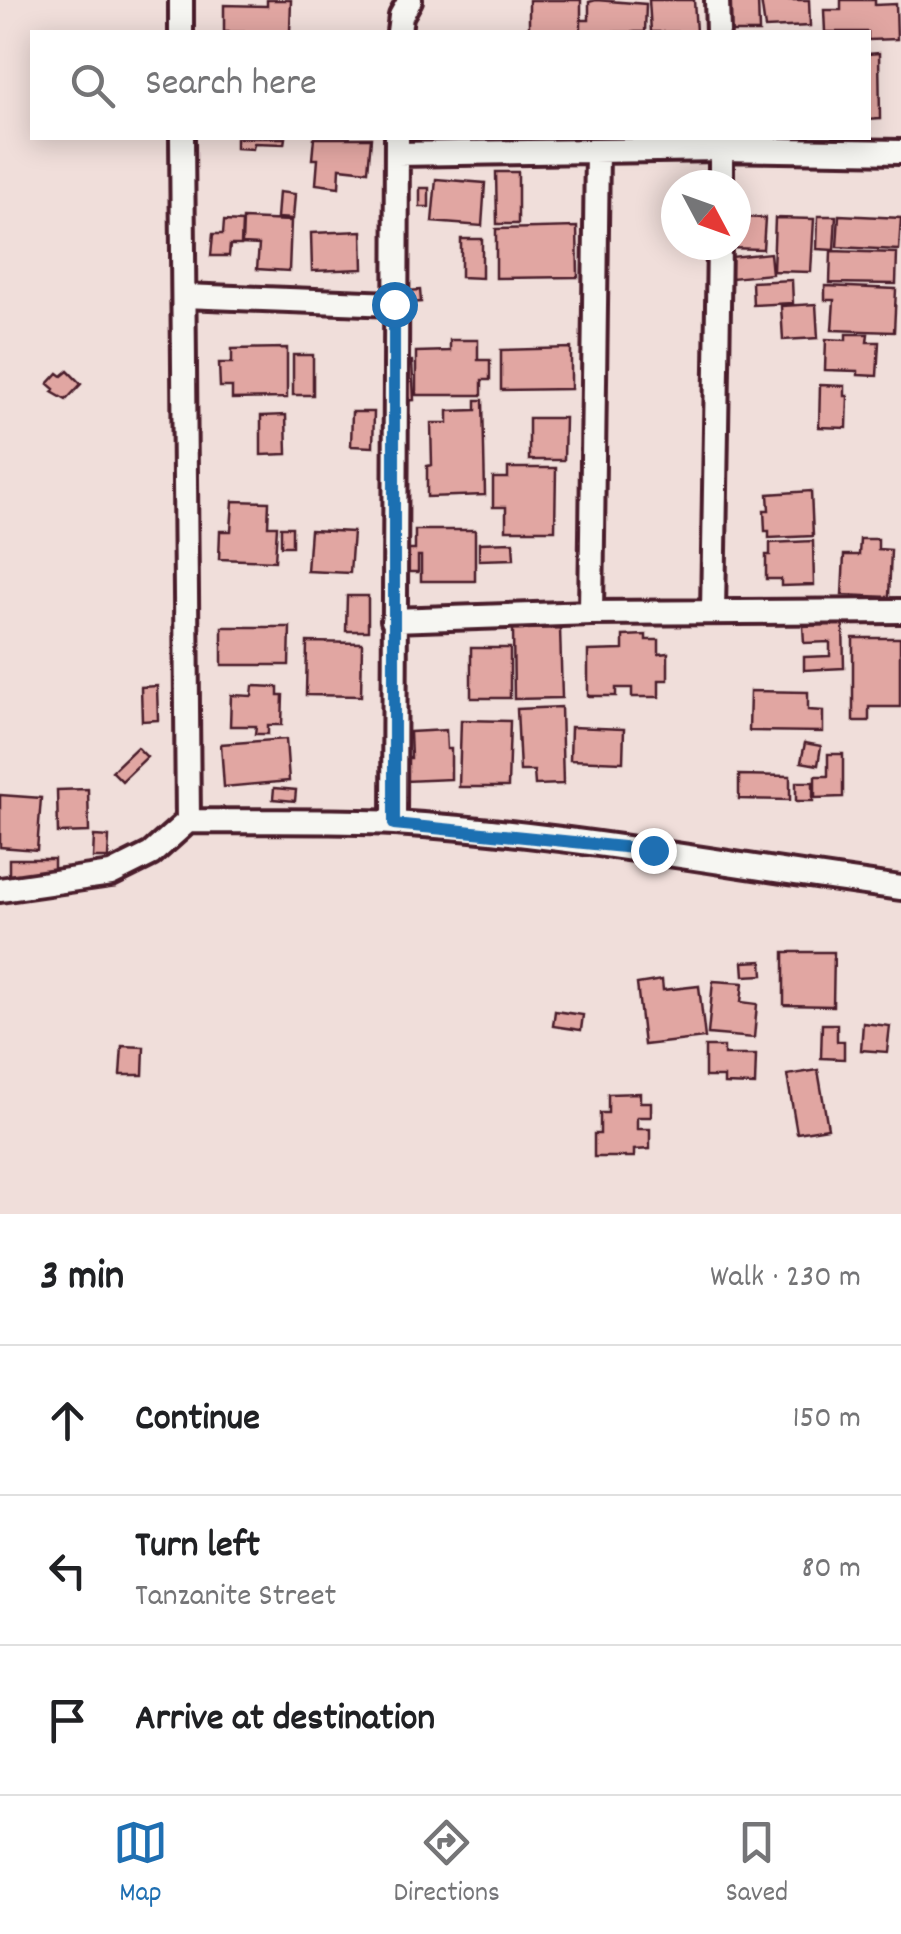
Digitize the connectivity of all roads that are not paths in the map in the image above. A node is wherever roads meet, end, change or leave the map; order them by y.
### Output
1 (180, 0) edge
2 (399, 0) edge
3 (410, 0) edge
4 (717, 0) edge
5 (181, 30) edge
6 (400, 30) edge
7 (400, 30) edge
8 (718, 30) edge
9 (182, 140) edge
10 (721, 143) edge
11 (397, 146) edge
12 (598, 151) junction
13 (901, 152) edge
14 (720, 170) edge
15 (720, 260) edge
16 (184, 296) junction
17 (394, 304) junction
18 (901, 611) edge
19 (713, 612) junction
20 (591, 613) junction
21 (393, 620) junction
22 (188, 821) junction
23 (394, 824) junction
24 (901, 888) edge
25 (0, 890) edge

1 - 5 street
2 - 6 street
3 - 7 street
4 - 8 street
9 - 16 street
10 - 12 street
10 - 13 street
10 - 14 street
11 - 12 street
11 - 17 street
12 - 20 street
15 - 19 street
16 - 17 street
16 - 22 street
17 - 21 street
18 - 19 street
19 - 20 street
20 - 21 street
21 - 23 street
22 - 23 street
22 - 25 street
23 - 24 street

